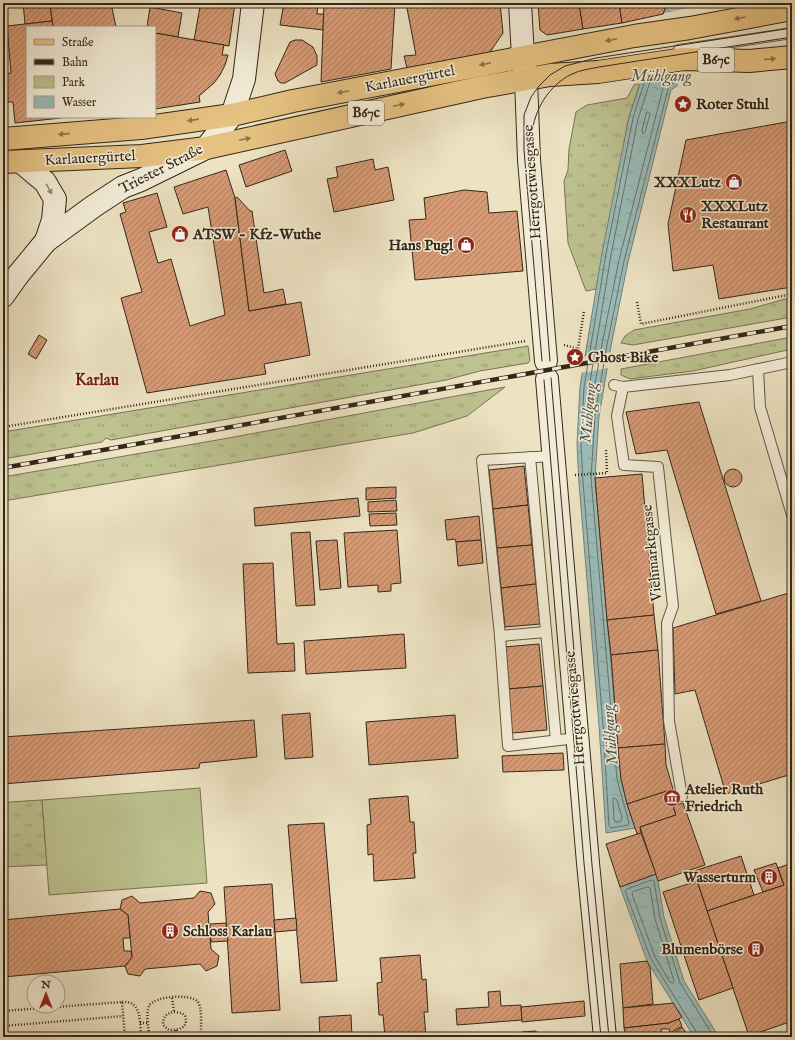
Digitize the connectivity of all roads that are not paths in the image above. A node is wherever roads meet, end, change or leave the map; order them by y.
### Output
1 (253, 3) edge
2 (520, 3) edge
3 (792, 9) edge
4 (792, 33) edge
5 (685, 54) junction
6 (523, 57) junction
7 (792, 57) edge
8 (526, 79) junction
9 (232, 115) junction
10 (3, 138) edge
11 (206, 148) junction
12 (12, 162) edge
13 (46, 241) junction
14 (3, 296) edge
15 (792, 362) edge
16 (758, 369) junction
17 (541, 456) junction
18 (792, 515) edge
19 (546, 632) junction
20 (500, 636) junction
21 (567, 739) junction
22 (682, 796) dead end
23 (792, 1036) edge
24 (605, 1037) edge
25 (788, 1037) edge

1 - 9 main road, Triester Straße
2 - 6 main road, Herrgottwiesgasse
3 -> 6 main road, Karlauergürtel / B67c
4 - 5 lane
5 -> 7 main road, Karlauergürtel / B67c
5 - 8 main road, Karlauergürtel / B67c
6 - 8 main road, Herrgottwiesgasse
6 -> 9 main road, Karlauergürtel / B67c
11 -> 8 main road, Karlauergürtel / B67c
8 - 17 main road, Herrgottwiesgasse
9 -> 10 main road, Karlauergürtel / B67c
9 - 11 main road, Triester Straße
11 - 12 main road, Karlauergürtel / B67c
11 - 13 main road, Triester Straße
12 -> 13 main road
13 - 14 main road, Triester Straße
15 - 16 lane, Viehmarktgasse
16 - 18 lane
16 - 22 lane, Viehmarktgasse
17 - 19 lane
17 - 20 lane
17 - 21 main road, Herrgottwiesgasse
19 - 20 lane
19 - 21 lane
20 - 21 lane
21 - 24 main road, Herrgottwiesgasse
23 - 25 lane

